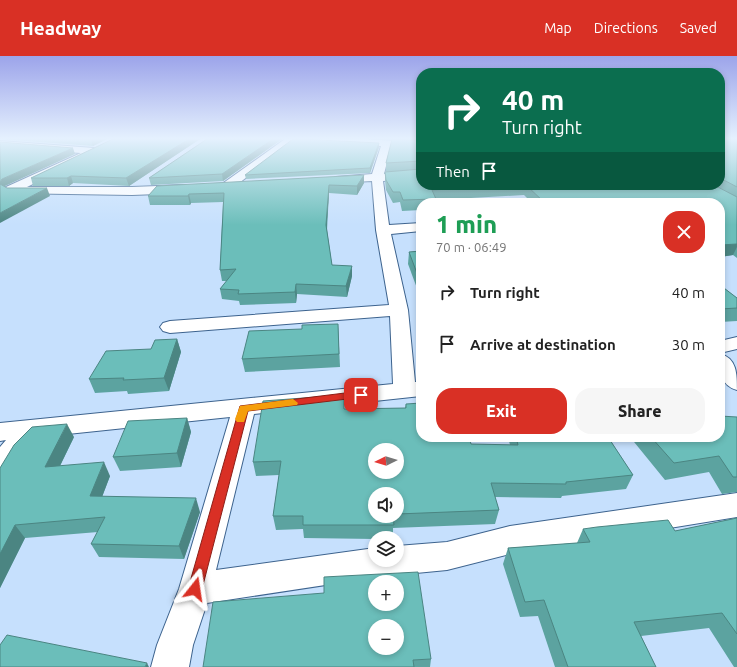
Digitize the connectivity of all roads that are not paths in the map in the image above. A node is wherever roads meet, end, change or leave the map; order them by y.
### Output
1 (55, 168) edge
2 (252, 168) edge
3 (380, 168) edge
4 (416, 175) edge
5 (377, 177) junction
6 (151, 178) edge
7 (322, 181) edge
8 (250, 185) edge
9 (214, 187) edge
10 (226, 187) junction
11 (193, 188) edge
12 (5, 190) edge
13 (132, 191) junction
14 (416, 227) edge
15 (383, 230) junction
16 (398, 310) junction
17 (170, 327) dead end
18 (737, 343) edge
19 (725, 346) edge
20 (725, 367) edge
21 (737, 383) edge
22 (413, 389) edge
23 (244, 408) junction
24 (32, 430) junction
25 (0, 432) edge
26 (0, 463) edge
27 (737, 505) edge
28 (195, 589) junction
29 (170, 667) edge

1 - 12 street
2 - 10 street
3 - 5 street
4 - 5 street
5 - 7 street
5 - 15 street
6 - 13 street
8 - 10 street
9 - 10 street
11 - 13 street
12 - 13 street
14 - 15 street
15 - 16 street
16 - 17 street
16 - 22 street
18 - 19 street
20 - 21 street
22 - 23 street
23 - 24 street
23 - 28 street
24 - 25 street
24 - 26 street
27 - 28 street
28 - 29 street

